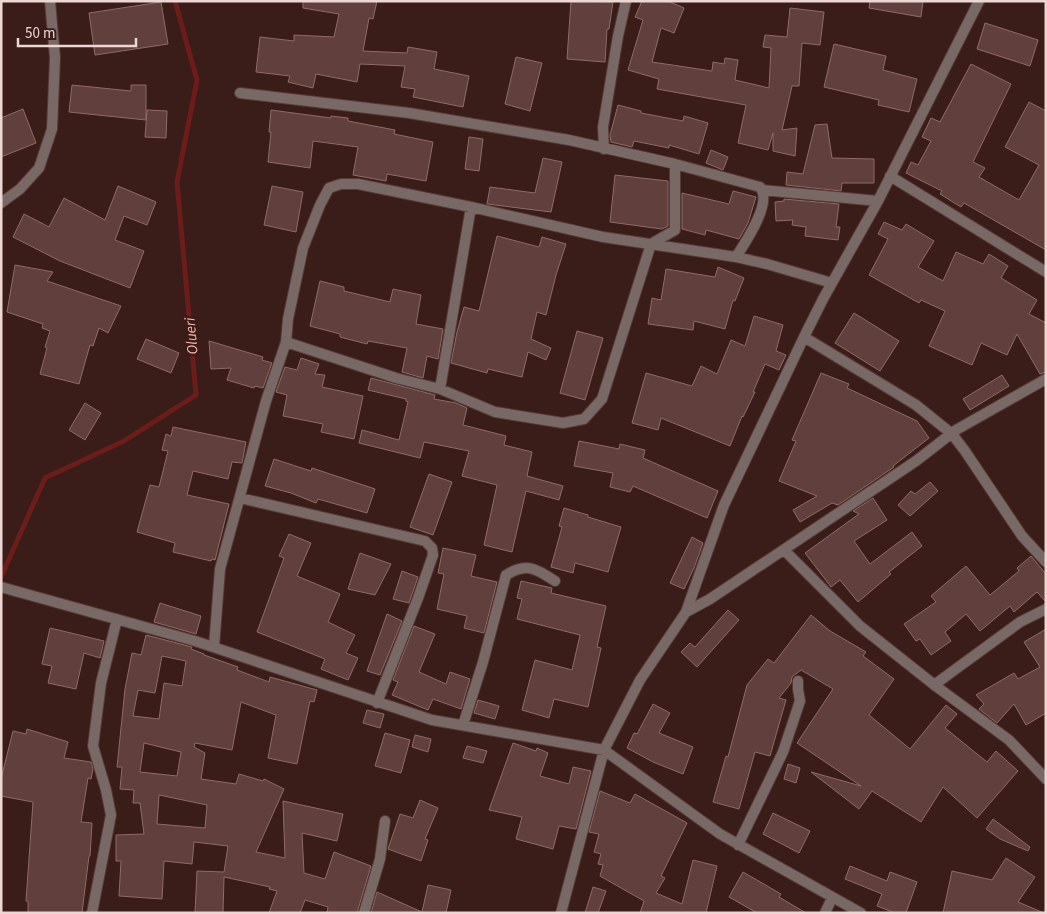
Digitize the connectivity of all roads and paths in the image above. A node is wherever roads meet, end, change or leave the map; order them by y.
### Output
1 (50, 1) edge
2 (626, 1) edge
3 (979, 1) edge
4 (240, 93) dead end
5 (604, 148) junction
6 (675, 164) junction
7 (890, 176) junction
8 (762, 190) junction
9 (878, 201) junction
10 (1, 203) edge
11 (471, 207) junction
12 (651, 244) junction
13 (736, 257) junction
14 (1046, 272) edge
15 (832, 283) junction
16 (804, 338) junction
17 (286, 342) junction
18 (1046, 379) edge
19 (440, 389) junction
20 (952, 434) junction
21 (240, 498) junction
22 (784, 550) junction
23 (1046, 562) edge
24 (555, 581) dead end
25 (1, 587) edge
26 (1046, 609) edge
27 (686, 612) junction
28 (117, 619) junction
29 (214, 648) junction
30 (798, 681) dead end
31 (934, 685) junction
32 (377, 703) junction
33 (463, 725) junction
34 (604, 750) junction
35 (1046, 779) edge
36 (385, 821) dead end
37 (738, 845) junction
38 (832, 898) junction
39 (92, 913) edge
40 (364, 913) edge
41 (561, 913) edge
42 (825, 913) edge
43 (861, 913) edge

1 - 10 street
2 - 5 street
3 - 7 street
4 - 5 street
5 - 6 street
6 - 8 street
6 - 12 street
7 - 9 street
7 - 14 street
8 - 9 street
8 - 13 street
9 - 15 street
11 - 12 street
11 - 17 street
11 - 19 street
12 - 13 street
12 - 19 street
13 - 15 street
15 - 16 street
16 - 20 street
16 - 27 street
17 - 19 street
17 - 21 street
18 - 20 street
20 - 22 street
20 - 23 street
21 - 29 street
21 - 32 street
22 - 27 street
22 - 31 street
24 - 33 street
25 - 28 street
26 - 31 street
27 - 34 street
28 - 29 street
28 - 39 street
29 - 32 street
30 - 37 street
31 - 35 street
32 - 33 street
33 - 34 street
34 - 37 street
34 - 41 street
36 - 40 street
37 - 38 street
38 - 42 street
38 - 43 street

